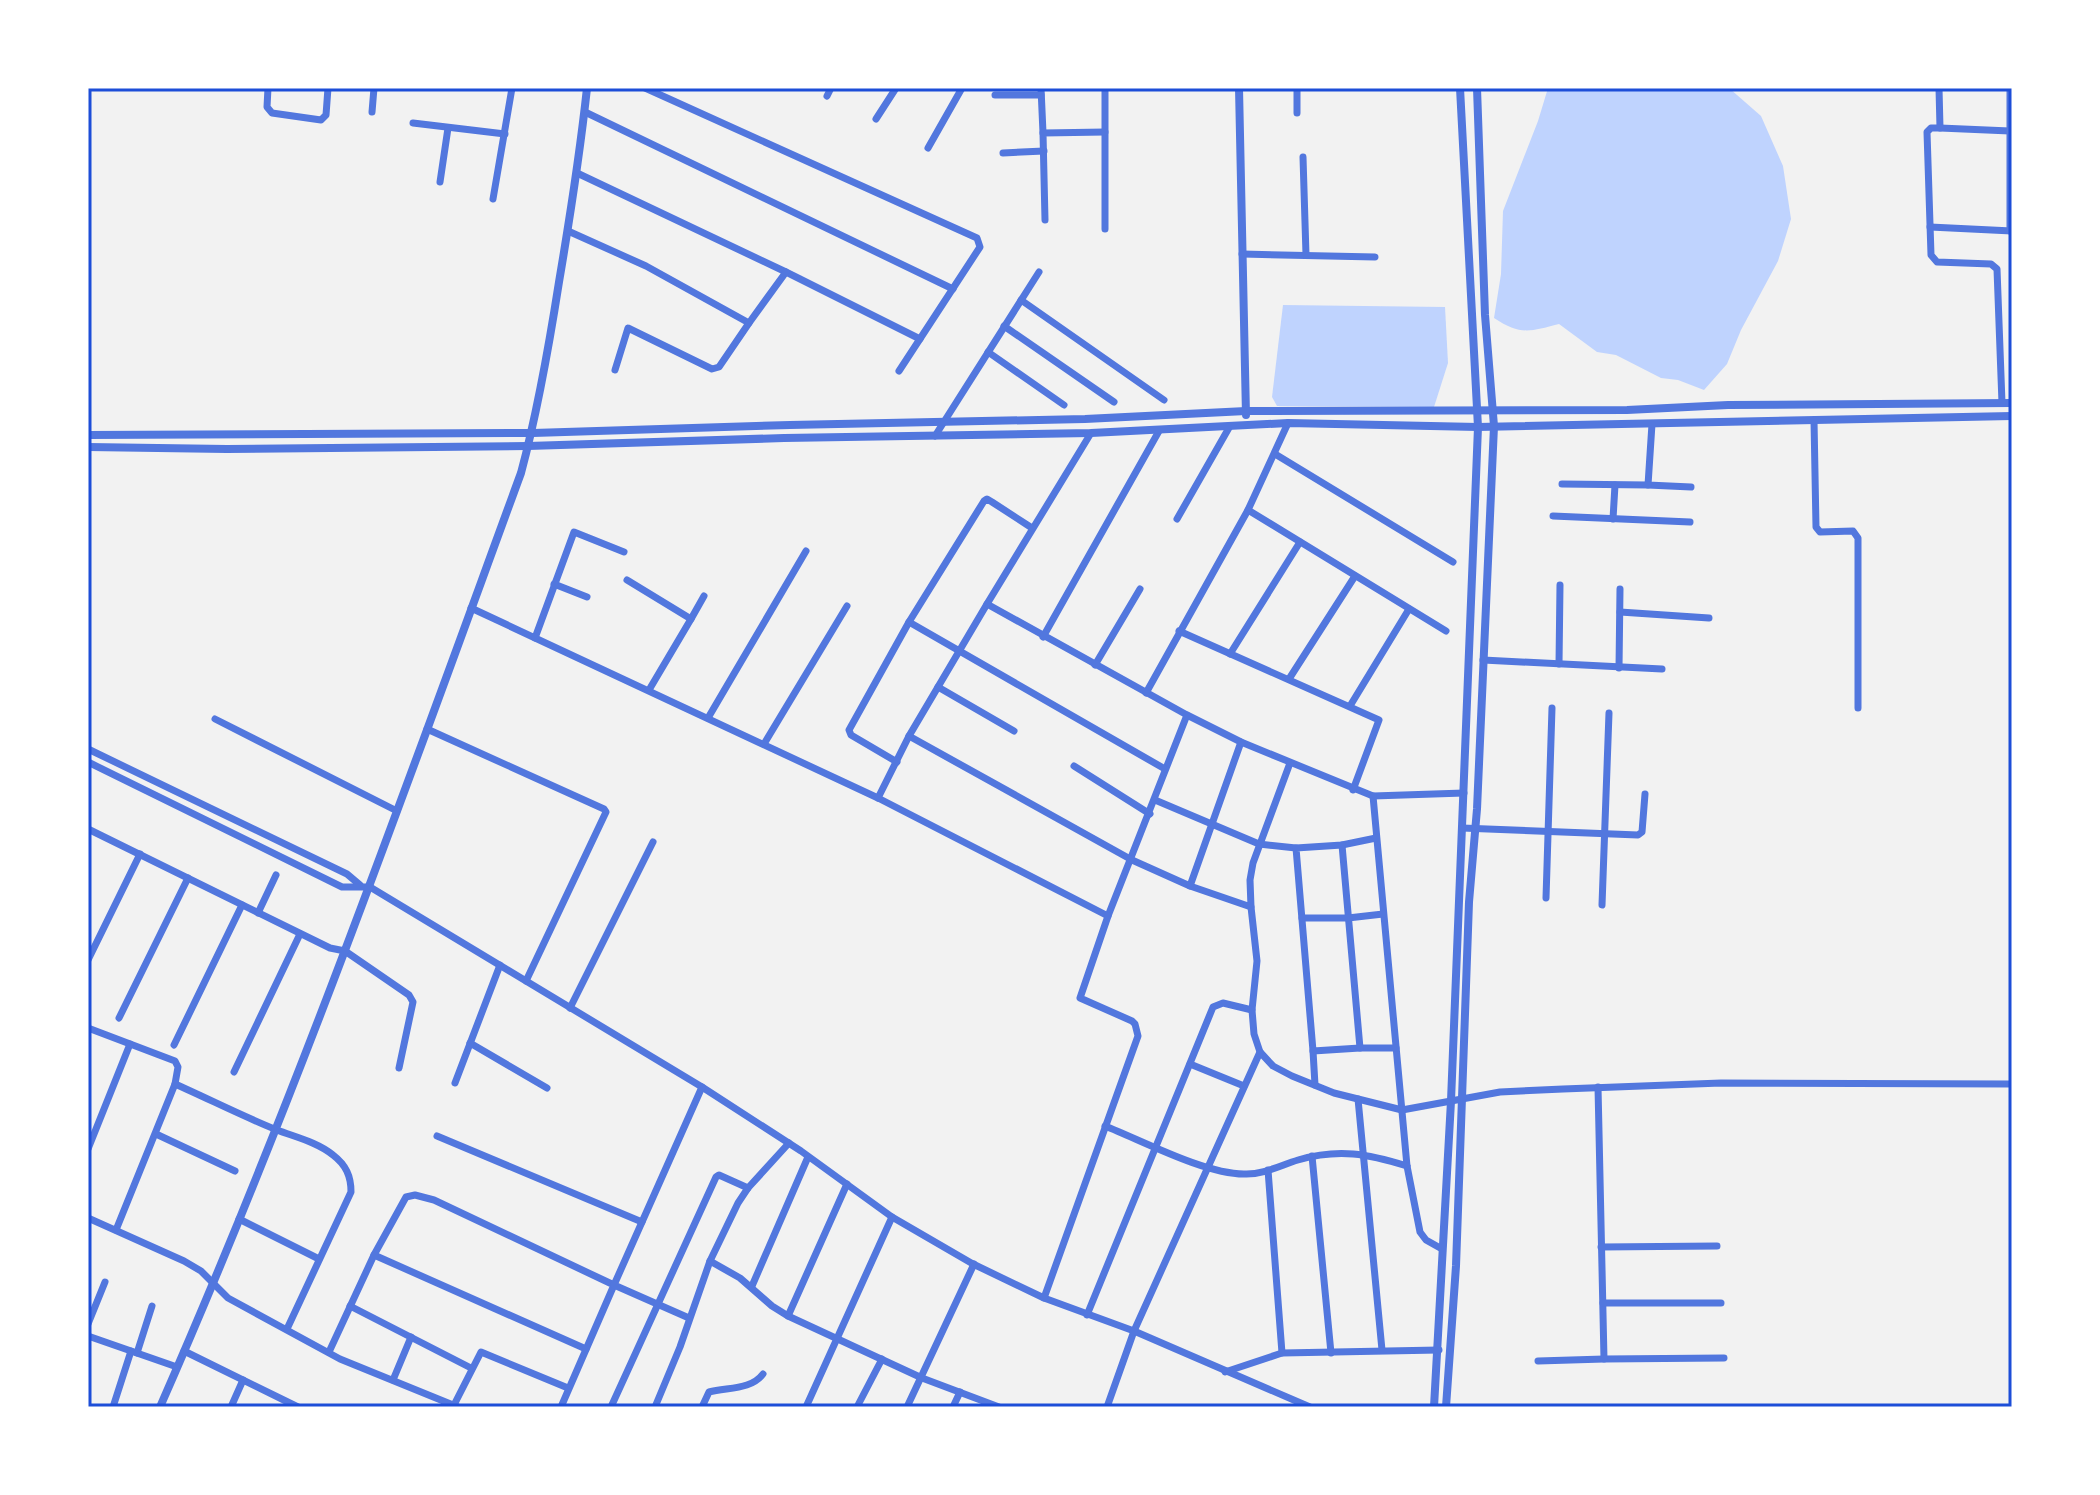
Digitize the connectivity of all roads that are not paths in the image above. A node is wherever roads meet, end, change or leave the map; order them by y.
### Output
1 (268, 88) edge
2 (328, 88) edge
3 (374, 88) edge
4 (512, 88) edge
5 (587, 88) edge
6 (645, 88) edge
7 (896, 88) edge
8 (962, 88) edge
9 (1105, 88) edge
10 (1239, 88) edge
11 (1297, 88) edge
12 (1460, 88) edge
13 (1477, 88) edge
14 (1939, 88) edge
15 (2010, 88) edge
16 (1041, 91) edge
17 (995, 95) dead end
18 (2011, 98) edge
19 (372, 112) dead end
20 (585, 112) junction
21 (1297, 113) dead end
22 (876, 119) dead end
23 (413, 123) dead end
24 (448, 128) junction
25 (1940, 128) junction
26 (2010, 131) junction
27 (1105, 132) junction
28 (1043, 133) junction
29 (505, 134) junction
30 (928, 148) dead end
31 (1044, 151) junction
32 (1003, 153) dead end
33 (1303, 157) dead end
34 (577, 173) junction
35 (440, 182) dead end
36 (493, 199) dead end
37 (1045, 220) dead end
38 (1930, 227) junction
39 (1105, 229) dead end
40 (568, 231) junction
41 (2011, 231) edge
42 (1242, 254) junction
43 (1306, 255) junction
44 (1375, 257) dead end
45 (786, 272) junction
46 (1039, 272) dead end
47 (953, 289) junction
48 (1021, 300) junction
49 (749, 323) junction
50 (1004, 326) junction
51 (920, 339) junction
52 (988, 352) junction
53 (615, 370) dead end
54 (899, 371) dead end
55 (1164, 400) dead end
56 (1114, 402) dead end
57 (2007, 403) edge
58 (1064, 405) dead end
59 (1477, 410) junction
60 (1493, 410) junction
61 (1246, 411) junction
62 (2012, 416) edge
63 (1814, 420) junction
64 (943, 422) junction
65 (1288, 423) junction
66 (1652, 424) junction
67 (1246, 425) junction
68 (1230, 426) junction
69 (1494, 426) junction
70 (1478, 427) junction
71 (1159, 431) junction
72 (533, 433) junction
73 (1091, 433) junction
74 (88, 435) edge
75 (935, 436) junction
76 (528, 446) junction
77 (88, 447) edge
78 (1275, 454) junction
79 (1562, 484) dead end
80 (1615, 485) junction
81 (1648, 485) junction
82 (1691, 487) dead end
83 (1248, 510) junction
84 (1553, 516) dead end
85 (1177, 519) dead end
86 (1613, 519) junction
87 (1690, 522) dead end
88 (1032, 528) junction
89 (1300, 542) junction
90 (806, 551) dead end
91 (624, 552) dead end
92 (1453, 562) dead end
93 (1355, 576) junction
94 (627, 580) dead end
95 (554, 584) junction
96 (1560, 585) dead end
97 (1140, 589) dead end
98 (1620, 589) dead end
99 (704, 596) dead end
100 (587, 597) dead end
101 (987, 604) junction
102 (847, 606) dead end
103 (471, 608) junction
104 (1409, 609) junction
105 (1620, 612) junction
106 (1709, 618) dead end
107 (691, 619) junction
108 (909, 622) junction
109 (1179, 631) junction
110 (1446, 631) dead end
111 (1043, 637) junction
112 (535, 638) junction
113 (960, 650) junction
114 (1230, 654) junction
115 (1483, 660) junction
116 (1559, 664) junction
117 (1095, 665) junction
118 (1619, 668) junction
119 (1662, 669) dead end
120 (1289, 679) junction
121 (938, 687) junction
122 (649, 690) junction
123 (1146, 693) junction
124 (1350, 706) junction
125 (1552, 708) dead end
126 (1858, 708) dead end
127 (1609, 713) dead end
128 (1187, 715) junction
129 (708, 718) junction
130 (215, 719) dead end
131 (427, 729) junction
132 (1014, 731) dead end
133 (909, 736) junction
134 (1241, 742) junction
135 (764, 744) junction
136 (88, 749) edge
137 (88, 762) edge
138 (897, 762) junction
139 (1290, 763) junction
140 (1074, 766) dead end
141 (1165, 769) junction
142 (1353, 790) junction
143 (1464, 793) junction
144 (1645, 794) dead end
145 (1373, 796) junction
146 (878, 798) junction
147 (1155, 800) junction
148 (397, 811) junction
149 (1150, 814) junction
150 (1211, 824) junction
151 (1462, 828) junction
152 (88, 829) edge
153 (1475, 829) junction
154 (1550, 833) junction
155 (1605, 834) junction
156 (1376, 838) junction
157 (653, 842) dead end
158 (1259, 844) junction
159 (1342, 845) junction
160 (1296, 848) junction
161 (140, 854) junction
162 (1132, 860) junction
163 (276, 875) dead end
164 (188, 878) junction
165 (365, 886) junction
166 (1190, 886) junction
167 (1546, 898) dead end
168 (242, 905) junction
169 (1602, 905) dead end
170 (1251, 907) junction
171 (258, 913) junction
172 (1383, 914) junction
173 (1108, 916) junction
174 (1302, 918) junction
175 (1348, 918) junction
176 (300, 934) junction
177 (345, 951) junction
178 (88, 960) edge
179 (500, 965) junction
180 (526, 981) junction
181 (570, 1008) junction
182 (1252, 1010) junction
183 (119, 1018) dead end
184 (88, 1028) edge
185 (470, 1043) junction
186 (130, 1044) junction
187 (174, 1045) dead end
188 (1360, 1048) junction
189 (1396, 1048) junction
190 (1313, 1051) junction
191 (1260, 1052) junction
192 (1190, 1064) junction
193 (399, 1068) dead end
194 (234, 1072) dead end
195 (455, 1083) dead end
196 (175, 1084) junction
197 (2012, 1084) edge
198 (1315, 1085) junction
199 (1244, 1086) junction
200 (702, 1087) junction
201 (1598, 1087) junction
202 (547, 1088) dead end
203 (1358, 1099) junction
204 (1463, 1099) junction
205 (1451, 1101) junction
206 (1402, 1110) junction
207 (1105, 1126) junction
208 (275, 1129) junction
209 (156, 1134) junction
210 (437, 1136) dead end
211 (789, 1143) junction
212 (1156, 1147) junction
213 (88, 1149) edge
214 (1361, 1154) junction
215 (1312, 1156) junction
216 (808, 1157) junction
217 (1407, 1166) junction
218 (1207, 1167) junction
219 (1268, 1170) junction
220 (235, 1171) dead end
221 (847, 1184) junction
222 (748, 1188) junction
223 (892, 1217) junction
224 (88, 1218) edge
225 (239, 1219) junction
226 (642, 1222) junction
227 (116, 1230) junction
228 (1717, 1246) dead end
229 (1601, 1247) junction
230 (1442, 1249) junction
231 (374, 1255) junction
232 (319, 1259) junction
233 (710, 1261) junction
234 (974, 1264) junction
235 (213, 1281) junction
236 (105, 1282) dead end
237 (614, 1285) junction
238 (752, 1286) junction
239 (1044, 1298) junction
240 (1603, 1303) junction
241 (1721, 1303) dead end
242 (656, 1304) junction
243 (152, 1306) dead end
244 (350, 1306) junction
245 (1087, 1315) junction
246 (788, 1316) junction
247 (689, 1318) junction
248 (88, 1324) edge
249 (287, 1329) junction
250 (1134, 1331) junction
251 (88, 1336) edge
252 (411, 1337) junction
253 (839, 1338) junction
254 (586, 1349) junction
255 (1382, 1350) junction
256 (1439, 1350) junction
257 (184, 1351) junction
258 (134, 1352) junction
259 (329, 1352) junction
260 (1282, 1353) junction
261 (1331, 1353) junction
262 (1724, 1358) dead end
263 (882, 1359) junction
264 (1604, 1359) junction
265 (1538, 1361) dead end
266 (177, 1367) junction
267 (471, 1368) junction
268 (1225, 1372) junction
269 (763, 1374) dead end
270 (922, 1378) junction
271 (243, 1380) junction
272 (393, 1380) junction
273 (568, 1388) junction
274 (960, 1392) junction
275 (456, 1406) edge
276 (113, 1407) edge
277 (160, 1407) edge
278 (231, 1407) edge
279 (298, 1407) edge
280 (561, 1407) edge
281 (611, 1407) edge
282 (655, 1407) edge
283 (702, 1407) edge
284 (806, 1407) edge
285 (857, 1407) edge
286 (907, 1407) edge
287 (953, 1407) edge
288 (999, 1407) edge
289 (1107, 1407) edge
290 (1310, 1407) edge
291 (1434, 1407) edge
292 (1446, 1407) edge

1 - 2 street
3 - 19 street
4 - 29 street
5 - 20 street
6 - 47 street
7 - 22 street
8 - 30 street
9 - 27 street
10 - 42 street
11 - 21 street
12 - 59 street
13 - 60 street
14 - 25 street
15 - 18 street
16 - 17 street
16 - 28 street
18 - 26 street
20 - 34 street
20 - 47 street
23 - 24 street
24 - 29 street
24 - 35 street
25 - 26 street
25 - 38 street
26 - 41 street
27 - 28 street
27 - 39 street
28 - 31 street
29 - 36 street
31 - 32 street
31 - 37 street
33 - 43 street
34 - 40 street
34 - 45 street
38 - 41 street
38 - 57 street
40 - 49 street
40 - 72 street
42 - 43 street
42 - 61 street
43 - 44 street
45 - 49 street
45 - 51 street
46 - 48 street
47 - 51 street
48 - 50 street
48 - 55 street
49 - 53 street
50 - 52 street
50 - 56 street
51 - 54 street
52 - 58 street
52 - 64 street
57 - 60 street
59 - 60 street
59 - 61 street
59 - 70 street
60 - 69 street
61 - 64 street
61 - 67 street
62 - 63 street
63 - 66 street
63 - 126 street
64 - 72 street
64 - 75 street
65 - 67 street
65 - 70 street
65 - 78 street
66 - 69 street
66 - 81 street
67 - 68 street
68 - 71 street
68 - 85 street
69 - 70 street
69 - 115 street
70 - 143 street
71 - 73 street
71 - 111 street
72 - 74 street
72 - 76 street
73 - 75 street
73 - 88 street
75 - 76 street
76 - 77 street
76 - 103 street
78 - 83 street
78 - 92 street
79 - 80 street
80 - 81 street
80 - 86 street
81 - 82 street
83 - 89 street
83 - 109 street
84 - 86 street
86 - 87 street
88 - 101 street
88 - 108 street
89 - 93 street
89 - 114 street
90 - 129 street
91 - 95 street
93 - 104 street
93 - 120 street
94 - 107 street
95 - 100 street
95 - 112 street
96 - 116 street
97 - 117 street
98 - 105 street
99 - 107 street
101 - 111 street
101 - 113 street
102 - 135 street
103 - 112 street
103 - 131 street
104 - 110 street
104 - 124 street
105 - 106 street
105 - 118 street
107 - 122 street
108 - 113 street
108 - 138 street
109 - 114 street
109 - 123 street
111 - 117 street
112 - 122 street
113 - 121 street
113 - 141 street
114 - 120 street
115 - 116 street
115 - 153 street
116 - 118 street
117 - 123 street
118 - 119 street
120 - 124 street
121 - 132 street
121 - 133 street
122 - 129 street
123 - 128 street
124 - 142 street
125 - 154 street
127 - 155 street
128 - 134 street
128 - 141 street
129 - 135 street
130 - 148 street
131 - 148 street
131 - 180 street
133 - 138 street
133 - 162 street
134 - 139 street
134 - 150 street
135 - 146 street
136 - 165 street
137 - 165 street
138 - 146 street
139 - 142 street
139 - 158 street
140 - 149 street
141 - 147 street
142 - 145 street
143 - 145 street
143 - 151 street
144 - 155 street
145 - 156 street
146 - 173 street
147 - 149 street
147 - 150 street
148 - 165 street
149 - 162 street
150 - 158 street
150 - 166 street
151 - 153 street
151 - 205 street
152 - 161 street
153 - 154 street
153 - 204 street
154 - 155 street
154 - 167 street
155 - 169 street
156 - 159 street
156 - 172 street
157 - 181 street
158 - 160 street
158 - 170 street
159 - 160 street
159 - 175 street
160 - 174 street
161 - 164 street
161 - 178 street
162 - 166 street
162 - 173 street
163 - 171 street
164 - 168 street
164 - 183 street
165 - 177 street
165 - 179 street
166 - 170 street
168 - 171 street
168 - 187 street
170 - 182 street
171 - 176 street
172 - 175 street
172 - 189 street
173 - 207 street
174 - 175 street
174 - 190 street
175 - 188 street
176 - 177 street
176 - 194 street
177 - 193 street
177 - 208 street
179 - 180 street
179 - 185 street
180 - 181 street
181 - 200 street
182 - 191 street
182 - 192 street
184 - 186 street
185 - 195 street
185 - 202 street
186 - 196 street
186 - 213 street
188 - 189 street
188 - 190 street
189 - 206 street
190 - 198 street
191 - 198 street
191 - 199 street
192 - 199 street
192 - 212 street
196 - 208 street
196 - 209 street
197 - 201 street
198 - 203 street
199 - 218 street
200 - 211 street
200 - 226 street
201 - 204 street
201 - 229 street
203 - 206 street
203 - 214 street
204 - 205 street
204 - 292 street
205 - 206 street
205 - 230 street
206 - 217 street
207 - 212 street
207 - 239 street
208 - 225 street
208 - 232 street
209 - 220 street
209 - 227 street
210 - 226 street
211 - 216 street
211 - 222 street
212 - 218 street
212 - 245 street
214 - 215 street
214 - 217 street
214 - 255 street
215 - 219 street
215 - 261 street
216 - 221 street
216 - 238 street
217 - 230 street
218 - 219 street
218 - 250 street
219 - 260 street
221 - 223 street
221 - 246 street
222 - 233 street
222 - 242 street
223 - 234 street
223 - 253 street
224 - 227 street
225 - 232 street
225 - 235 street
226 - 237 street
227 - 235 street
228 - 229 street
229 - 240 street
230 - 256 street
231 - 237 street
231 - 244 street
231 - 254 street
232 - 249 street
233 - 238 street
233 - 247 street
234 - 239 street
234 - 270 street
235 - 249 street
235 - 257 street
236 - 248 street
237 - 242 street
237 - 254 street
238 - 246 street
239 - 245 street
240 - 241 street
240 - 264 street
242 - 247 street
242 - 281 street
243 - 258 street
244 - 252 street
244 - 259 street
245 - 250 street
246 - 253 street
247 - 282 street
249 - 259 street
250 - 268 street
250 - 289 street
251 - 258 street
252 - 267 street
252 - 272 street
253 - 263 street
253 - 284 street
254 - 273 street
255 - 256 street
255 - 261 street
256 - 291 street
257 - 266 street
257 - 271 street
258 - 266 street
258 - 276 street
259 - 272 street
260 - 261 street
260 - 268 street
262 - 264 street
263 - 270 street
263 - 285 street
264 - 265 street
266 - 277 street
267 - 273 street
267 - 275 street
268 - 290 street
269 - 283 street
270 - 274 street
270 - 286 street
271 - 278 street
271 - 279 street
272 - 275 street
273 - 280 street
274 - 287 street
274 - 288 street

